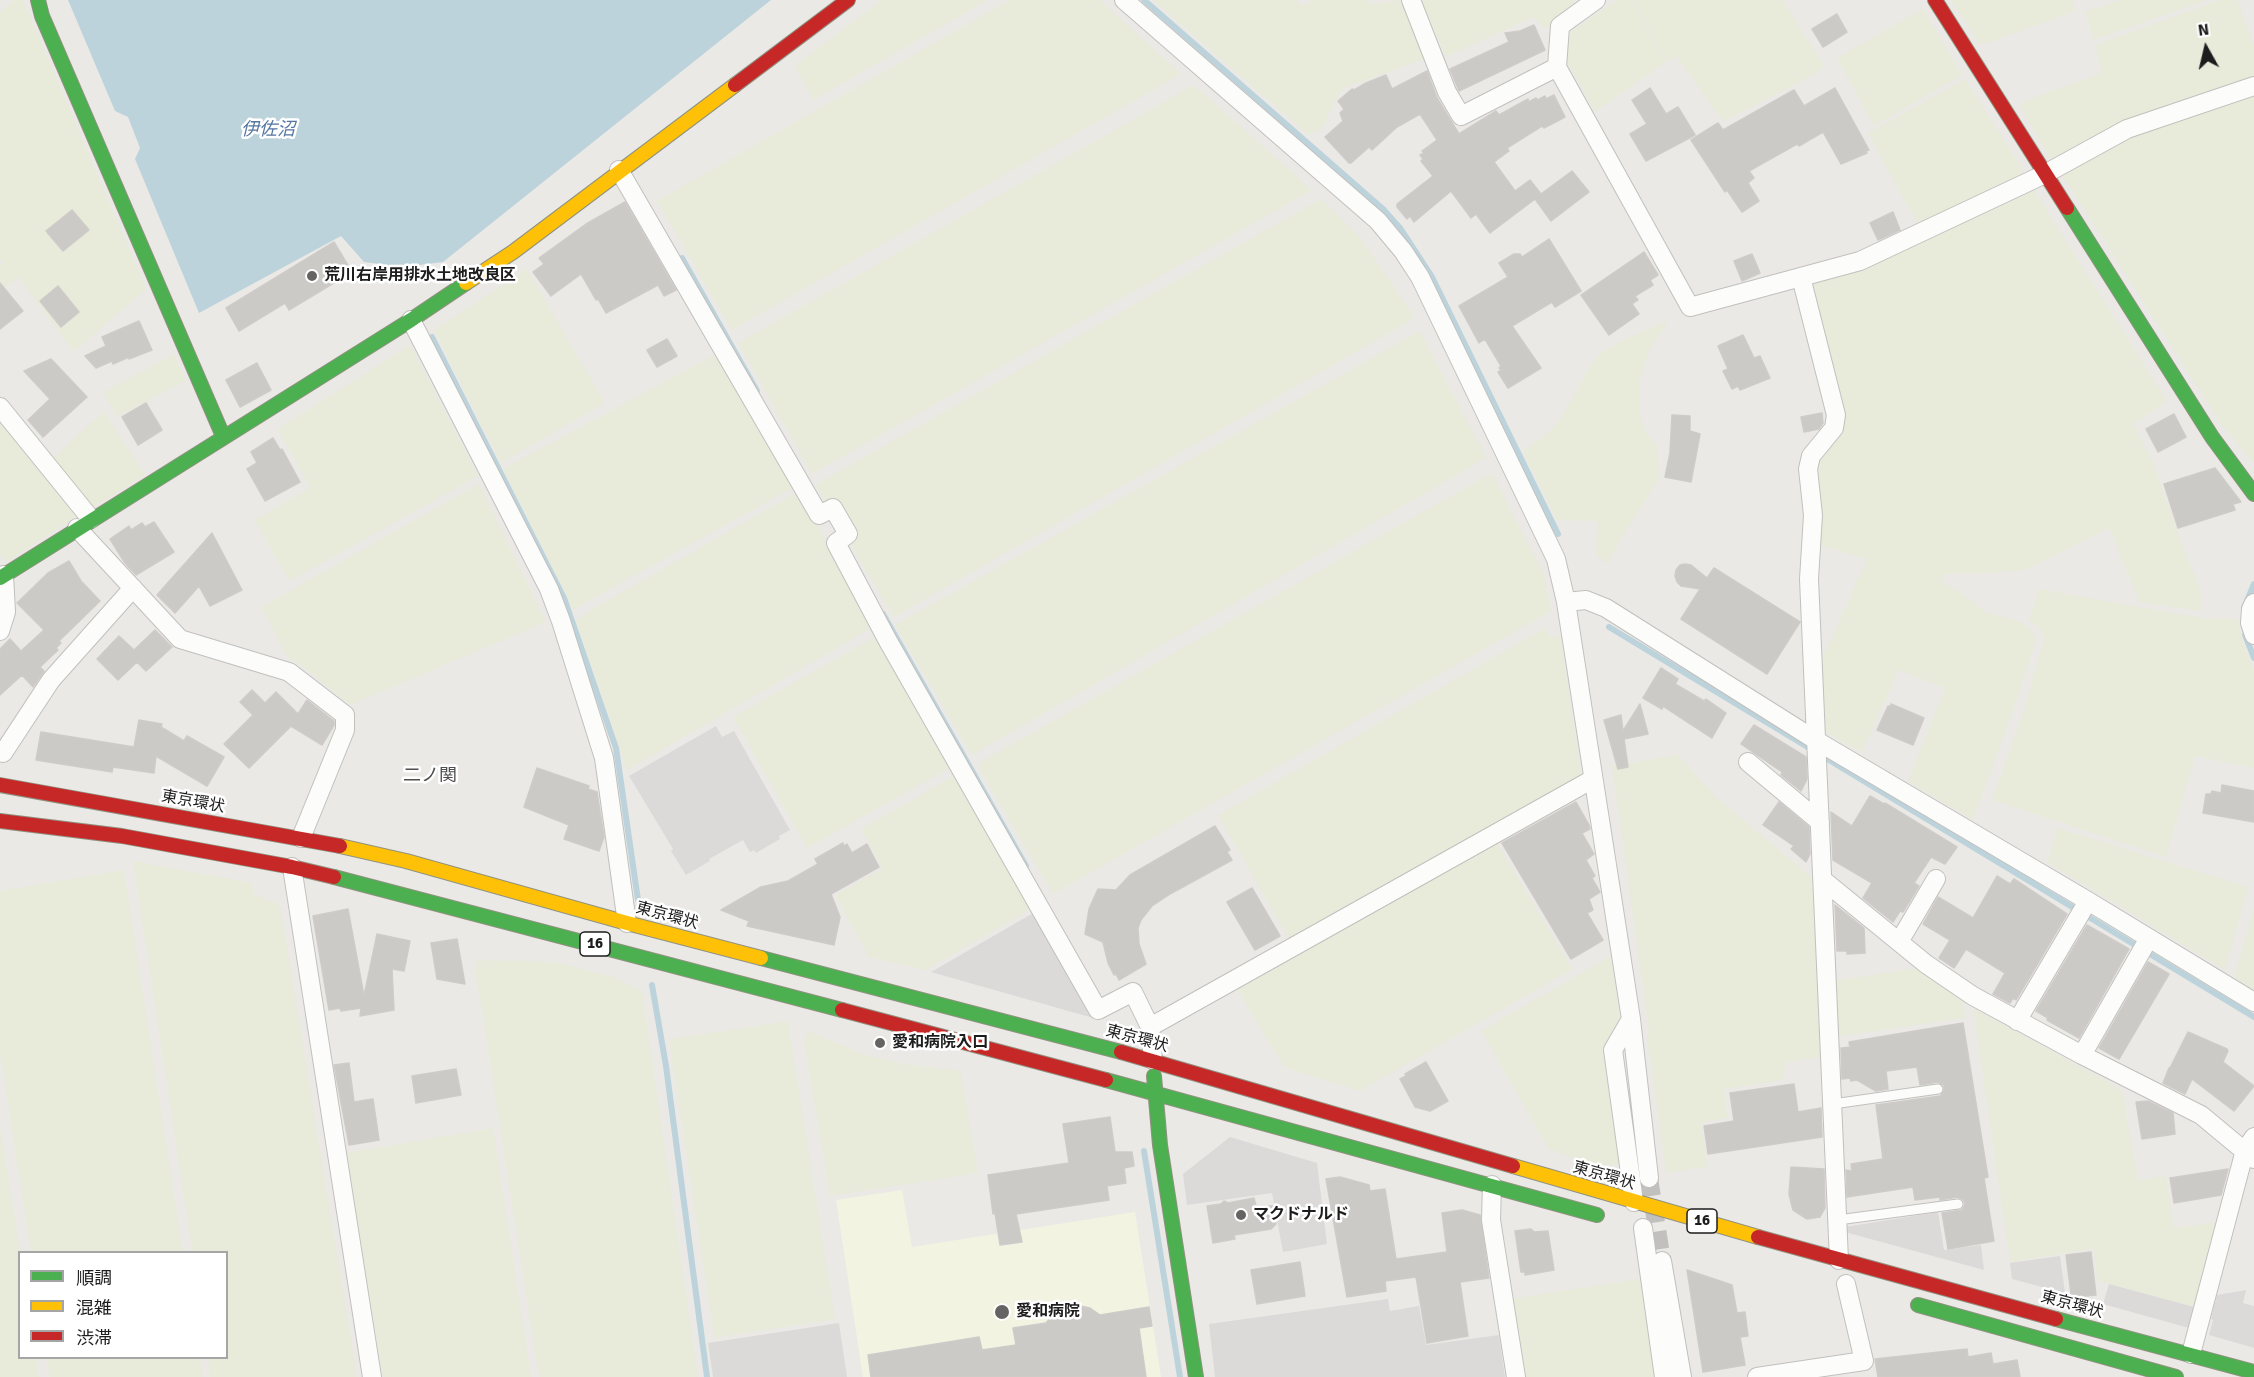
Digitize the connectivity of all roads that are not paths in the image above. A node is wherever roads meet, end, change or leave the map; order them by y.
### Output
1 (38, 0) edge
2 (848, 0) edge
3 (1124, 0) edge
4 (1411, 0) edge
5 (1596, 0) edge
6 (1935, 0) edge
7 (1557, 67) junction
8 (2254, 86) edge
9 (619, 170) junction
10 (2045, 174) junction
11 (1801, 277) junction
12 (411, 320) junction
13 (0, 407) edge
14 (223, 436) junction
15 (2254, 494) edge
16 (84, 524) junction
17 (2, 576) edge
18 (134, 588) junction
19 (1566, 602) junction
20 (2254, 603) edge
21 (0, 631) edge
22 (2254, 635) edge
23 (1817, 741) junction
24 (0, 750) edge
25 (1748, 762) dead end
26 (1593, 779) junction
27 (0, 786) edge
28 (0, 820) edge
29 (1820, 822) junction
30 (301, 838) junction
31 (292, 867) junction
32 (1936, 879) dead end
33 (1823, 880) junction
34 (2083, 909) junction
35 (627, 923) junction
36 (1899, 942) junction
37 (2144, 946) junction
38 (2254, 1002) edge
39 (1631, 1019) junction
40 (2017, 1021) junction
41 (1150, 1027) junction
42 (2082, 1055) junction
43 (1153, 1060) junction
44 (1938, 1089) dead end
45 (1155, 1093) junction
46 (1833, 1104) junction
47 (2251, 1149) edge
48 (1649, 1178) tunnel mouth
49 (1492, 1185) junction
50 (1634, 1202) junction
51 (1958, 1204) dead end
52 (1611, 1218) dead end
53 (1838, 1220) junction
54 (1643, 1228) dead end
55 (1839, 1260) junction
56 (1662, 1261) tunnel mouth
57 (1846, 1284) dead end
58 (1903, 1300) dead end
59 (2191, 1354) junction
60 (2254, 1372) edge
61 (372, 1377) edge
62 (1196, 1377) edge
63 (1516, 1377) edge
64 (1664, 1377) edge
65 (1682, 1377) edge
66 (1757, 1377) edge
67 (2176, 1377) edge

1 - 14 main road
2 - 9 main road
3 - 19 street
4 - 7 street
5 - 7 street
6 - 10 main road
7 - 11 street
8 - 10 street
9 - 12 main road
9 - 41 street
10 - 11 street
10 - 15 main road
11 - 23 street
12 - 14 main road
12 - 35 street
13 - 16 street
14 - 16 main road
16 - 17 main road
16 - 18 street
17 - 21 street
18 - 24 street
18 - 30 street
19 - 23 street
19 - 26 street
20 - 22 street
23 - 29 street
23 - 34 street
25 - 29 street
26 - 39 street
26 - 41 street
27 - 30 main road, 東京環状 / 16
28 - 31 main road, 16
29 - 33 street
30 - 35 main road, 東京環状 / 16
31 - 45 main road, 16
31 - 61 street
32 - 36 street
33 - 36 street
33 - 46 street
34 - 37 street
34 - 40 street
35 - 43 main road, 東京環状 / 16
36 - 40 street
37 - 38 street
37 - 42 street
39 - 48 street
39 - 50 street
40 - 42 street
41 - 43 street
42 - 47 street
43 - 45 main road
43 - 50 main road, 東京環状 / 16
44 - 46 lane
45 - 49 main road, 16
45 - 62 main road
46 - 53 street
47 - 59 street
49 - 52 main road, 16
49 - 63 street
50 - 55 main road, 東京環状 / 16
51 - 53 lane
53 - 55 street
54 - 64 street
55 - 59 main road, 東京環状 / 16
56 - 65 street
57 - 66 street
58 - 67 main road
59 - 60 main road, 東京環状 / 16

